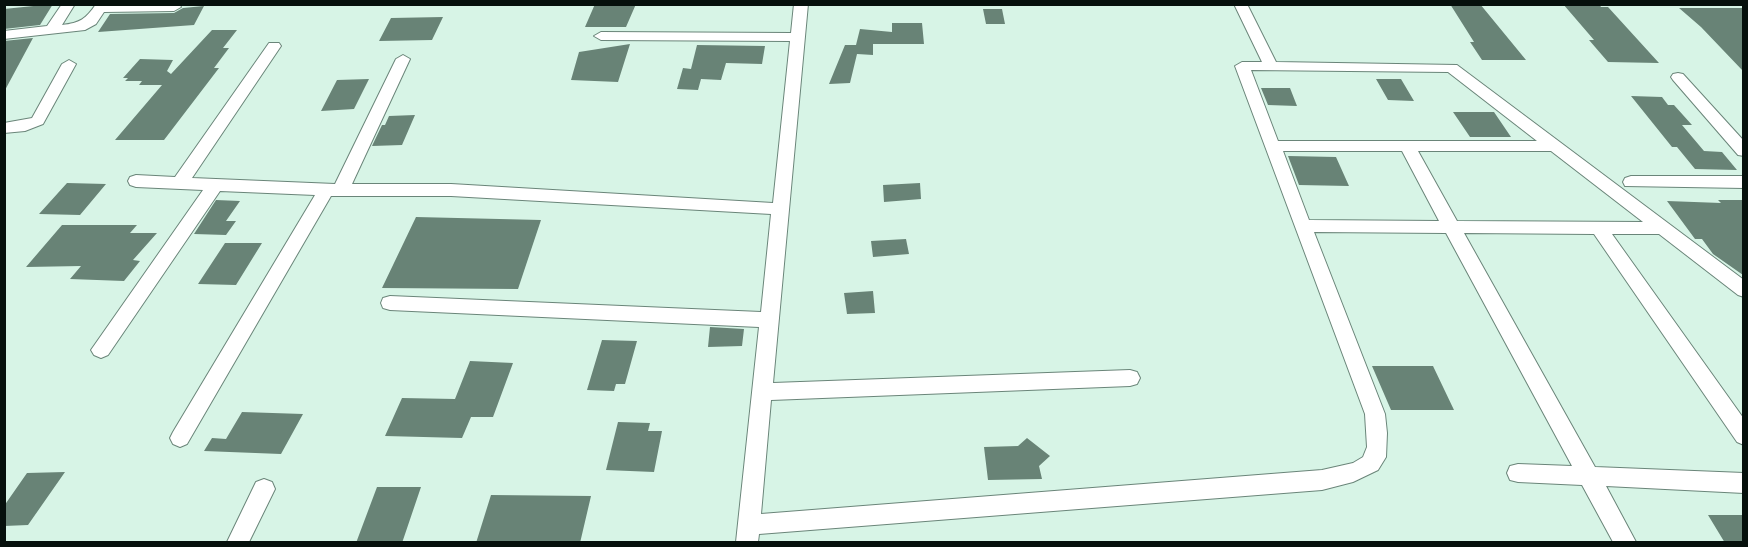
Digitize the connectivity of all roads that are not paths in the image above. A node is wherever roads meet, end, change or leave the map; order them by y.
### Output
1 (69, 4) edge
2 (801, 4) edge
3 (1240, 4) edge
4 (102, 6) edge
5 (174, 7) dead end
6 (51, 31) junction
7 (4, 35) edge
8 (601, 36) dead end
9 (798, 37) junction
10 (274, 46) dead end
11 (403, 59) dead end
12 (69, 64) dead end
13 (1272, 66) junction
14 (1678, 77) dead end
15 (4, 128) edge
16 (1273, 146) junction
17 (1407, 146) junction
18 (1555, 146) junction
19 (1743, 151) edge
20 (136, 181) dead end
21 (1631, 182) dead end
22 (1743, 182) edge
23 (180, 183) junction
24 (216, 184) junction
25 (333, 190) junction
26 (780, 209) junction
27 (1304, 226) junction
28 (1452, 227) junction
29 (1598, 227) junction
30 (1663, 228) junction
31 (1743, 290) edge
32 (390, 303) dead end
33 (769, 320) junction
34 (101, 350) dead end
35 (1130, 378) dead end
36 (762, 392) junction
37 (1743, 436) edge
38 (180, 438) dead end
39 (1518, 473) dead end
40 (1588, 476) junction
41 (1743, 483) edge
42 (264, 489) dead end
43 (748, 534) edge
44 (238, 543) edge
45 (1625, 543) edge

1 - 6 street
2 - 9 street
3 - 13 street
4 - 5 street
4 - 6 street
6 - 7 street
8 - 9 street
9 - 26 street
10 - 23 street
11 - 25 street
12 - 15 street
13 - 16 street
13 - 18 street
14 - 19 street
16 - 17 street
16 - 27 street
17 - 18 street
17 - 28 street
18 - 30 street
20 - 23 street
21 - 22 street
23 - 24 street
24 - 25 street
24 - 34 street
25 - 26 street
25 - 38 street
26 - 33 street
27 - 28 street
27 - 43 street
28 - 29 street
28 - 40 street
29 - 30 street
29 - 37 street
30 - 31 street
32 - 33 street
33 - 36 street
35 - 36 street
36 - 43 street
39 - 40 street
40 - 41 street
40 - 45 street
42 - 44 street

